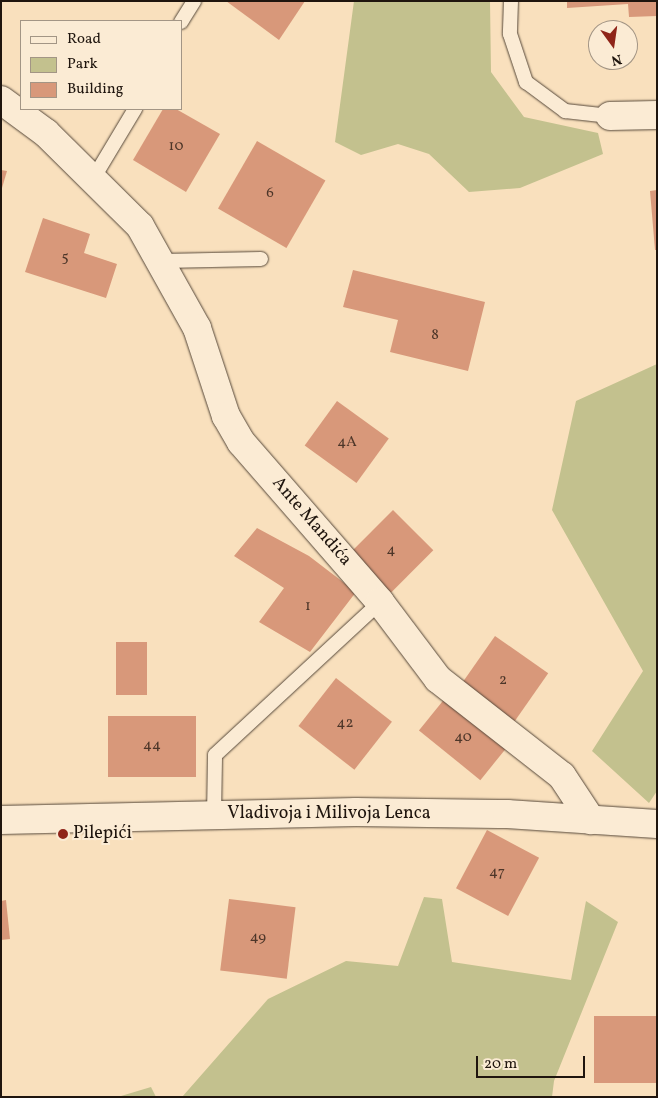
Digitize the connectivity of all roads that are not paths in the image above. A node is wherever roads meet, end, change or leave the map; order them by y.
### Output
1 (194, 1) edge
2 (511, 1) edge
3 (182, 20) edge
4 (1, 100) edge
5 (133, 110) edge
6 (657, 115) edge
7 (610, 116) joint
8 (93, 179) junction
9 (262, 259) dead end
10 (163, 261) junction
11 (380, 602) junction
12 (214, 815) junction
13 (1, 820) edge
14 (591, 820) junction
15 (657, 824) edge

1 - 3 lane
2 - 7 lane
4 - 8 street, Ante Mandića
5 - 8 lane
6 - 7 street
8 - 10 street, Ante Mandića
9 - 10 lane
10 - 11 street, Ante Mandića
11 - 12 lane
11 - 14 street, Ante Mandića
12 - 13 street, Vladivoja i Milivoja Lenca
12 - 14 street, Vladivoja i Milivoja Lenca
14 - 15 street, Vladivoja i Milivoja Lenca

